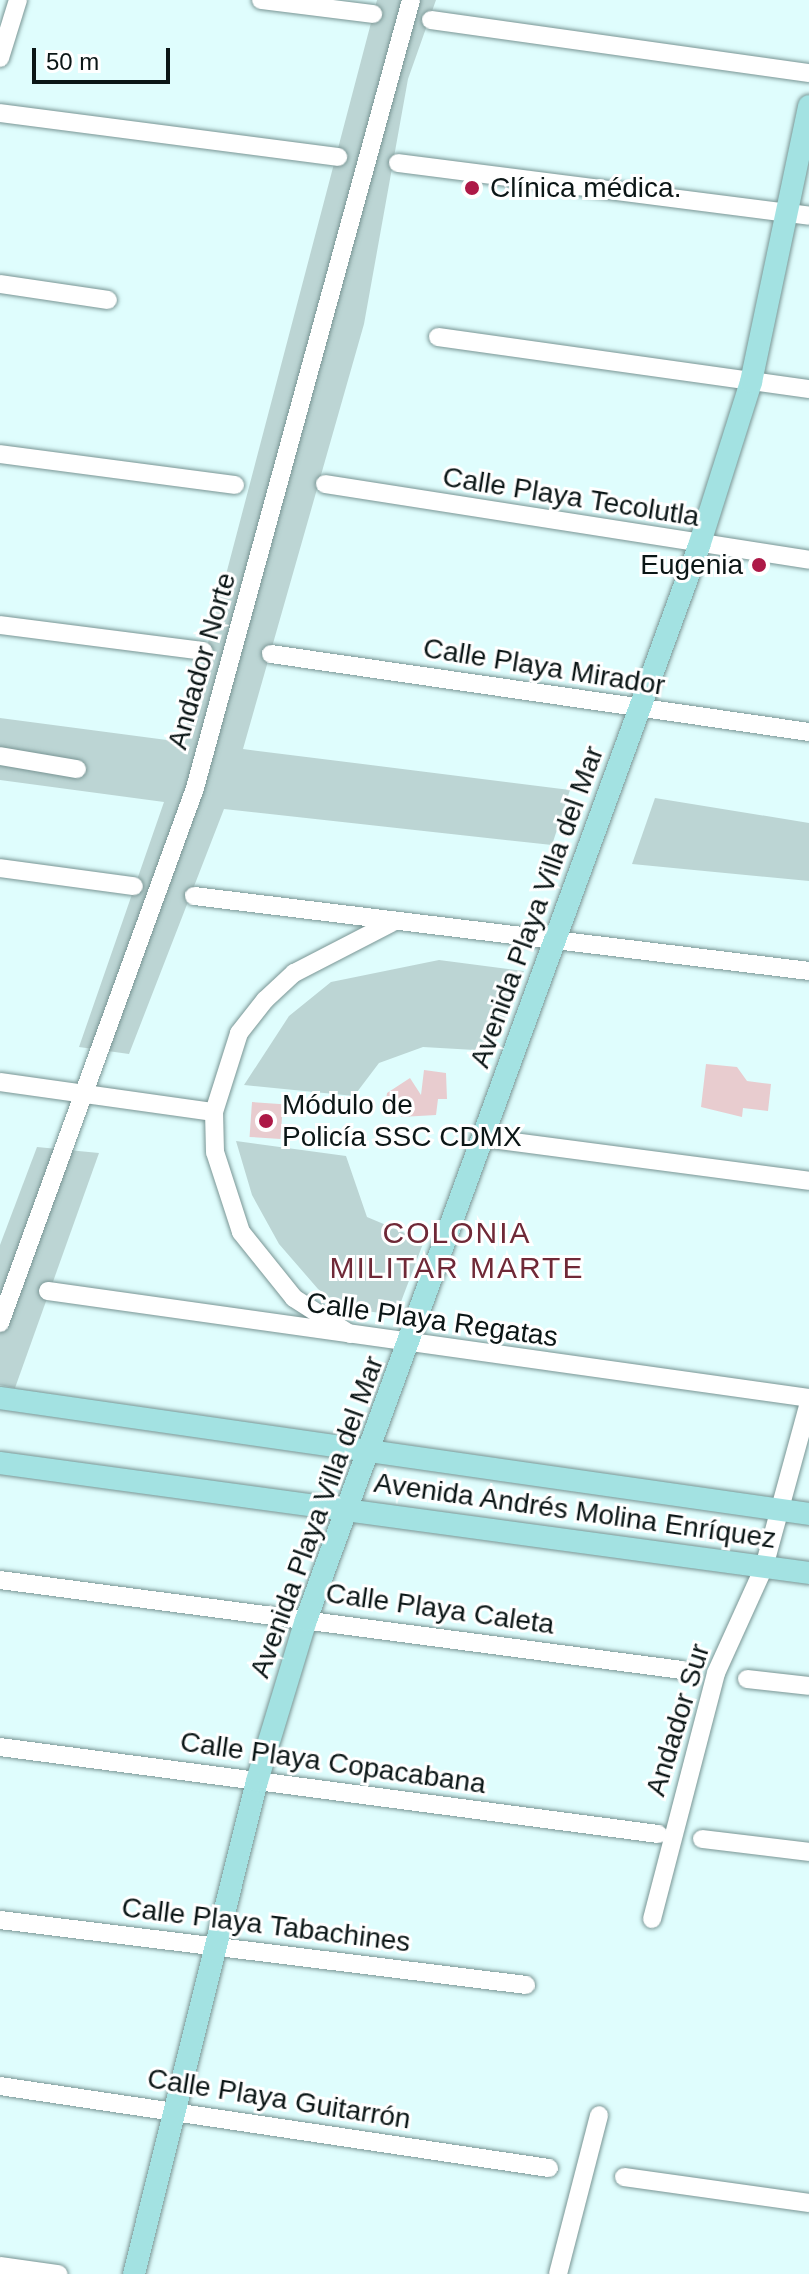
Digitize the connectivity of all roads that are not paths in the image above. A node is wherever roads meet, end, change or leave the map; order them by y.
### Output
1 (18, 0) edge
2 (261, 0) edge
3 (411, 0) edge
4 (373, 14) dead end
5 (431, 20) dead end
6 (0, 58) edge
7 (809, 73) edge
8 (809, 106) edge
9 (0, 113) edge
10 (338, 157) dead end
11 (398, 163) dead end
12 (799, 214) edge
13 (0, 284) edge
14 (108, 300) dead end
15 (438, 337) dead end
16 (751, 382) junction
17 (809, 389) edge
18 (0, 454) edge
19 (325, 484) dead end
20 (235, 485) dead end
21 (699, 546) junction
22 (809, 560) edge
23 (0, 625) edge
24 (203, 651) dead end
25 (271, 654) dead end
26 (642, 710) junction
27 (809, 732) edge
28 (0, 756) edge
29 (77, 769) dead end
30 (0, 868) edge
31 (134, 886) dead end
32 (194, 896) dead end
33 (393, 922) junction
34 (556, 941) junction
35 (809, 971) edge
36 (0, 1082) edge
37 (85, 1094) junction
38 (214, 1112) junction
39 (484, 1138) junction
40 (809, 1181) edge
41 (48, 1291) dead end
42 (0, 1323) edge
43 (355, 1337) junction
44 (411, 1347) junction
45 (0, 1398) edge
46 (809, 1400) edge
47 (366, 1456) junction
48 (0, 1463) edge
49 (347, 1509) junction
50 (776, 1511) junction
51 (809, 1514) edge
52 (764, 1567) junction
53 (809, 1573) edge
54 (0, 1580) edge
55 (306, 1620) junction
56 (682, 1670) dead end
57 (747, 1679) dead end
58 (809, 1686) edge
59 (0, 1747) edge
60 (257, 1781) junction
61 (658, 1834) dead end
62 (702, 1839) dead end
63 (809, 1852) edge
64 (652, 1919) dead end
65 (0, 1920) edge
66 (214, 1947) junction
67 (526, 1985) dead end
68 (0, 2086) edge
69 (174, 2113) junction
70 (599, 2115) dead end
71 (549, 2168) dead end
72 (624, 2177) dead end
73 (809, 2203) edge
74 (0, 2266) edge
75 (58, 2274) edge
76 (134, 2274) edge
77 (558, 2274) edge

1 - 6 street
2 - 4 street
3 - 37 street, Andador Norte
5 - 7 street
8 - 12 main road, Avenida Playa Villa del Mar
9 - 10 street
11 - 12 street
12 - 16 main road, Avenida Playa Villa del Mar
13 - 14 street
15 - 16 street
16 - 17 street
16 - 21 main road, Avenida Playa Villa del Mar
18 - 20 street
19 - 21 street, Calle Playa Tecolutla
21 - 22 street, Calle Playa Tecolutla
21 - 26 main road, Avenida Playa Villa del Mar
23 - 24 street
25 - 26 street, Calle Playa Mirador
26 - 27 street, Calle Playa Mirador
26 - 34 main road, Avenida Playa Villa del Mar
28 - 29 street
30 - 31 street
32 - 33 street
33 - 34 street
33 - 38 street
34 - 35 street
34 - 39 main road, Avenida Playa Villa del Mar
36 - 37 street
37 - 38 street
37 - 42 street, Andador Norte
38 - 43 street
39 - 40 street
39 - 44 main road, Avenida Playa Villa del Mar
41 - 43 street, Calle Playa Regatas
43 - 44 street, Calle Playa Regatas
44 - 46 street, Calle Playa Regatas
44 - 47 main road, Avenida Playa Villa del Mar
45 - 47 main road, Avenida Andrés Molina Enríquez
46 - 50 street, Andador Sur
47 - 49 main road, Avenida Playa Villa del Mar
47 - 50 main road, Avenida Andrés Molina Enríquez
48 - 49 main road, Avenida Andrés Molina Enríquez
49 - 52 main road, Avenida Andrés Molina Enríquez
49 - 55 main road, Avenida Playa Villa del Mar
50 - 51 main road, Avenida Andrés Molina Enríquez
50 - 52 street, Andador Sur
52 - 53 main road, Avenida Andrés Molina Enríquez
52 - 64 street, Andador Sur
54 - 55 street, Calle Playa Caleta
55 - 56 street, Calle Playa Caleta
55 - 60 main road, Avenida Playa Villa del Mar
57 - 58 street
59 - 60 street, Calle Playa Copacabana
60 - 61 street, Calle Playa Copacabana
60 - 66 main road, Avenida Playa Villa del Mar
62 - 63 street
65 - 66 street, Calle Playa Tabachines
66 - 67 street, Calle Playa Tabachines
66 - 69 main road, Avenida Playa Villa del Mar
68 - 69 street, Calle Playa Guitarrón
69 - 71 street, Calle Playa Guitarrón
69 - 76 main road, Avenida Playa Villa del Mar
70 - 77 street
72 - 73 street
74 - 75 street

